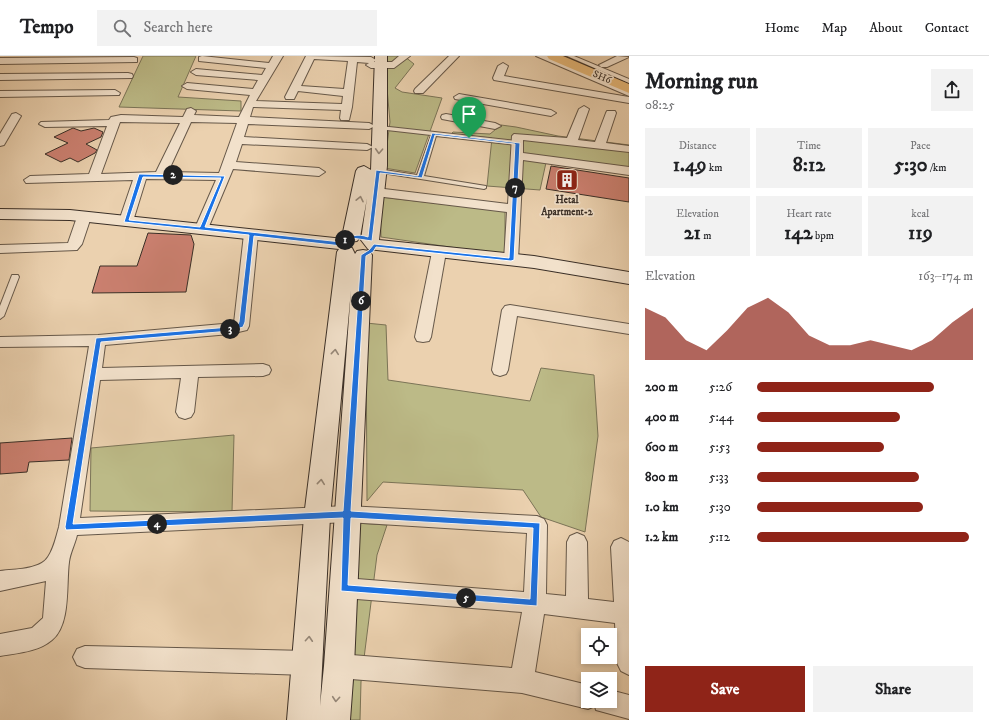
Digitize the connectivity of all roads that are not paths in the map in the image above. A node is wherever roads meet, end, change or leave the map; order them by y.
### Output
1 (278, 56) edge
2 (312, 56) edge
3 (405, 56) edge
4 (454, 56) edge
5 (541, 56) edge
6 (553, 56) edge
7 (562, 56) edge
8 (570, 56) edge
9 (582, 56) edge
10 (625, 56) edge
11 (202, 59) dead end
12 (353, 59) junction
13 (134, 60) dead end
14 (0, 61) edge
15 (41, 61) junction
16 (375, 61) edge
17 (604, 65) junction
18 (272, 66) junction
19 (503, 66) dead end
20 (196, 72) dead end
21 (128, 76) dead end
22 (629, 76) edge
23 (0, 77) edge
24 (11, 77) junction
25 (30, 77) junction
26 (265, 78) junction
27 (629, 81) edge
28 (629, 85) edge
29 (186, 86) dead end
30 (294, 88) junction
31 (629, 89) edge
32 (0, 91) edge
33 (419, 91) dead end
34 (256, 92) junction
35 (349, 93) junction
36 (629, 93) edge
37 (0, 94) edge
38 (29, 94) junction
39 (459, 97) dead end
40 (629, 100) edge
41 (288, 101) dead end
42 (22, 104) junction
43 (249, 104) junction
44 (502, 104) junction
45 (0, 105) edge
46 (347, 107) junction
47 (584, 109) dead end
48 (551, 113) dead end
49 (610, 113) dead end
50 (16, 116) dead end
51 (188, 116) junction
52 (446, 117) dead end
53 (244, 121) junction
54 (112, 123) junction
55 (45, 124) dead end
56 (345, 125) junction
57 (495, 126) junction
58 (374, 127) junction
59 (434, 134) junction
60 (518, 139) junction
61 (237, 140) junction
62 (571, 142) junction
63 (0, 143) edge
64 (600, 145) junction
65 (367, 147) junction
66 (629, 149) edge
67 (517, 156) junction
68 (229, 165) junction
69 (378, 171) junction
70 (319, 172) dead end
71 (629, 172) edge
72 (141, 175) junction
73 (160, 175) junction
74 (94, 177) junction
75 (224, 177) junction
76 (420, 177) junction
77 (30, 180) dead end
78 (484, 187) dead end
79 (376, 192) junction
80 (514, 209) junction
81 (0, 214) edge
82 (84, 217) junction
83 (126, 221) junction
84 (202, 228) junction
85 (251, 234) junction
86 (358, 245) junction
87 (0, 249) edge
88 (439, 252) junction
89 (511, 260) junction
90 (15, 277) dead end
91 (629, 278) edge
92 (0, 316) edge
93 (629, 329) edge
94 (423, 337) dead end
95 (98, 340) junction
96 (0, 342) edge
97 (262, 370) dead end
98 (500, 370) dead end
99 (190, 373) junction
100 (93, 374) junction
101 (185, 412) dead end
102 (347, 514) junction
103 (317, 517) junction
104 (69, 527) junction
105 (577, 542) dead end
106 (621, 547) dead end
107 (59, 558) junction
108 (0, 581) edge
109 (344, 588) junction
110 (534, 603) junction
111 (577, 608) junction
112 (628, 614) edge
113 (0, 645) edge
114 (85, 657) dead end
115 (307, 663) junction
116 (629, 663) edge
117 (339, 666) junction
118 (522, 681) junction
119 (581, 695) edge
120 (617, 704) edge
121 (629, 707) edge
122 (303, 720) edge
123 (334, 720) edge

1 - 18 street
2 - 12 street
2 - 30 street
3 - 16 street
4 - 33 street
5 - 36 street
6 - 31 main road, SH6
7 - 28 lane
8 - 27 lane
9 - 17 main road
10 - 17 street
11 - 18 street
12 - 16 street
12 - 35 street
13 - 15 street
14 - 15 street
15 - 25 street
16 - 58 street
17 - 22 main road
18 - 26 street
19 - 40 street
20 - 26 street
21 - 25 street
23 - 24 street
24 - 25 street
24 - 32 street
26 - 34 street
29 - 34 street
30 - 35 street
30 - 41 street
34 - 43 street
35 - 46 street
37 - 38 street
38 - 42 street
38 - 42 street
39 - 44 street
42 - 45 street
43 - 46 street
43 - 53 street
44 - 48 street
44 - 57 street
46 - 56 street
47 - 62 street
49 - 64 street
50 - 63 street
51 - 53 street
51 - 54 street
51 - 73 street
52 - 57 street
53 - 56 street
53 - 61 street
54 - 55 street
54 - 74 street
56 - 58 street
57 - 60 street
58 - 59 lane
58 - 65 street
58 -> 69 street
59 - 60 lane
59 - 76 lane
60 - 62 street
60 - 67 street
61 - 65 street
61 - 68 street
62 - 64 street
64 - 66 street
86 -> 65 street
67 - 71 street
67 - 80 street
68 - 70 street
68 - 75 street
69 - 76 lane
69 - 79 street
72 - 73 street
72 - 74 street
72 - 83 street
73 - 75 street
74 - 77 street
75 - 84 street
76 - 78 lane
79 - 80 street
79 - 86 street
80 - 89 street
81 - 82 street
82 - 83 street
82 - 87 street
83 - 84 street
84 - 85 street
85 - 86 street
85 - 95 street
86 - 88 street
86 - 102 street
103 -> 86 street
88 - 89 street
88 - 94 street
89 - 91 street
90 - 92 lane
93 - 98 street
95 - 96 street
95 - 100 street
97 - 99 street
99 - 100 street
99 - 101 street
100 - 104 street
102 - 103 street
102 - 109 street
102 - 110 street
103 - 104 street
115 -> 103 street
104 - 107 street
105 - 111 street
106 - 112 street
107 - 108 street
107 - 113 street
109 - 110 street
109 - 117 street
110 - 111 street
110 - 118 street
111 - 112 street
112 - 116 street
114 - 115 street
115 - 122 street
117 - 118 street
117 -> 123 street
118 - 119 street
120 - 121 street

